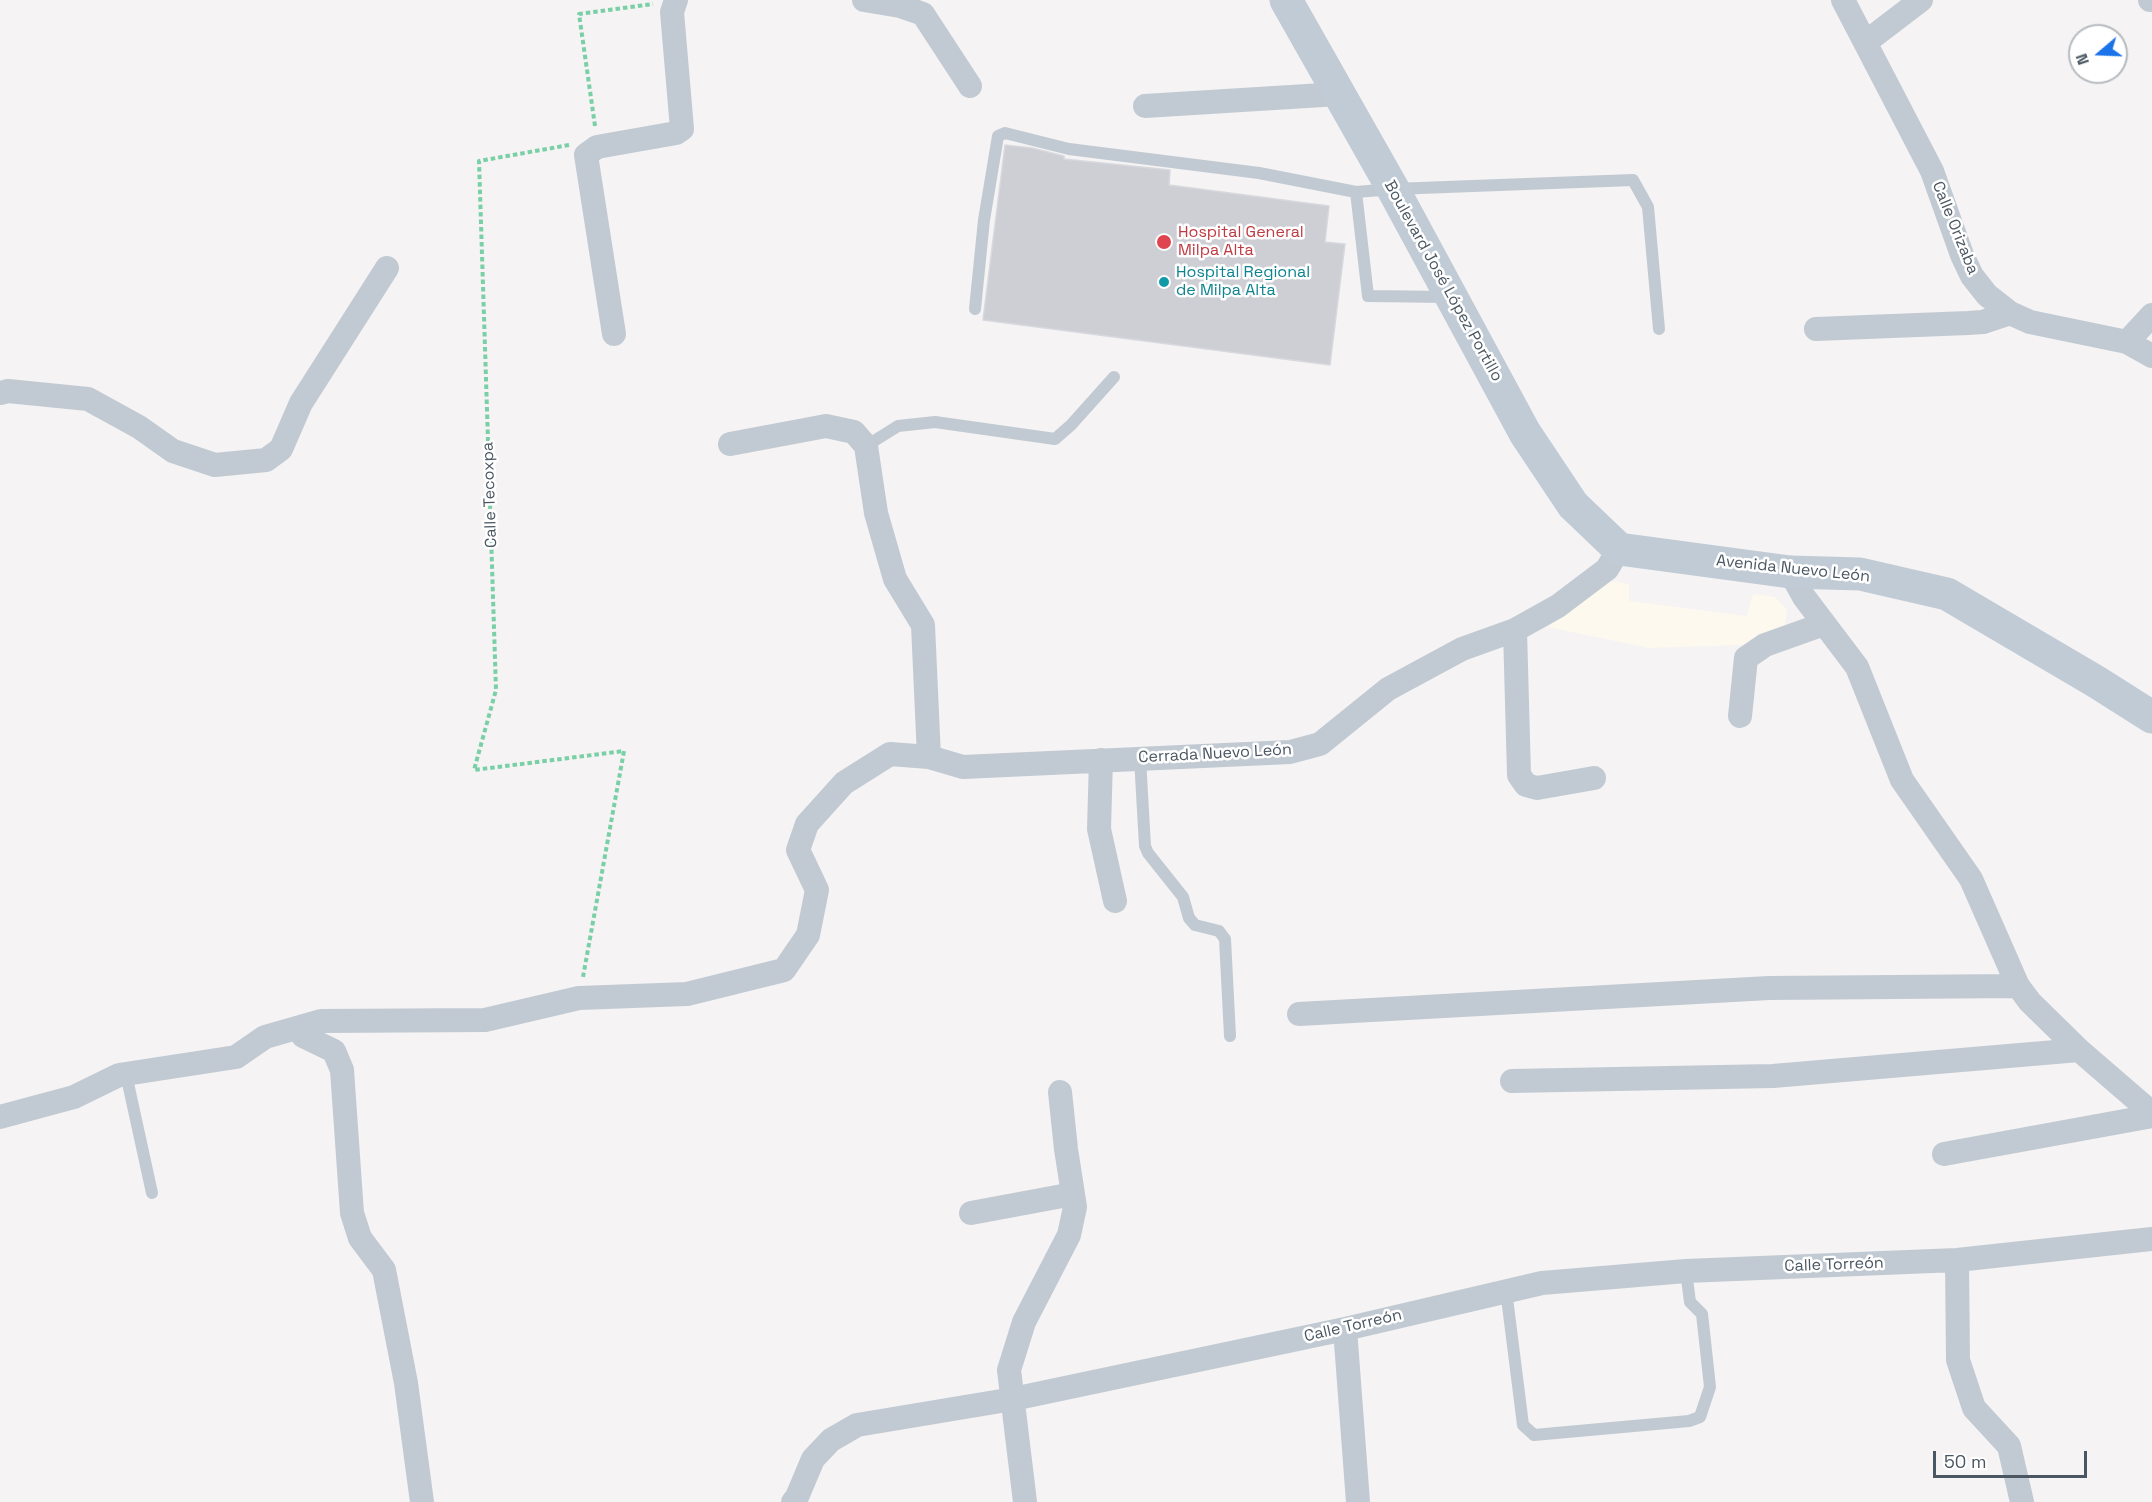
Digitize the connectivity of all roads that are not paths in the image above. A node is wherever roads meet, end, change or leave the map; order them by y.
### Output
1 (675, 0) edge
2 (864, 0) edge
3 (1286, 0) edge
4 (1843, 0) edge
5 (1921, 0) edge
6 (1866, 42) junction
7 (970, 86) dead end
8 (1340, 94) junction
9 (1145, 106) dead end
10 (1393, 189) junction
11 (1356, 192) junction
12 (387, 268) dead end
13 (1452, 297) junction
14 (975, 309) dead end
15 (2010, 313) junction
16 (2152, 315) edge
17 (1816, 328) dead end
18 (1659, 329) dead end
19 (614, 334) dead end
20 (2127, 342) junction
21 (2152, 356) edge
22 (1114, 377) dead end
23 (0, 393) edge
24 (730, 444) dead end
25 (866, 446) junction
26 (1619, 549) junction
27 (1790, 572) junction
28 (1824, 624) junction
29 (1515, 630) junction
30 (1740, 716) dead end
31 (2150, 719) edge
32 (929, 757) junction
33 (1140, 758) junction
34 (1101, 760) junction
35 (1594, 778) dead end
36 (1115, 901) dead end
37 (2018, 986) junction
38 (1299, 1014) dead end
39 (298, 1028) junction
40 (1230, 1036) dead end
41 (2079, 1050) junction
42 (126, 1074) junction
43 (1512, 1081) dead end
44 (1060, 1092) dead end
45 (2152, 1115) edge
46 (0, 1117) edge
47 (1944, 1154) dead end
48 (152, 1193) dead end
49 (1073, 1194) junction
50 (971, 1213) dead end
51 (2152, 1239) edge
52 (1957, 1260) junction
53 (1686, 1271) junction
54 (1506, 1290) junction
55 (1345, 1329) junction
56 (1013, 1399) junction
57 (422, 1502) edge
58 (793, 1502) edge
59 (1025, 1502) edge
60 (1358, 1502) edge
61 (2022, 1502) edge

1 - 19 street
2 - 7 street
3 - 8 main road, Boulevard José López Portillo
4 - 6 street, Calle Orizaba
5 - 6 street
6 - 15 street, Calle Orizaba
8 - 9 street
8 - 10 main road, Boulevard José López Portillo
10 - 11 lane
10 - 13 main road, Boulevard José López Portillo
10 - 18 lane
11 - 13 lane
11 - 14 lane
12 - 23 street
13 - 26 main road, Boulevard José López Portillo
15 - 17 street
15 - 20 street, Calle Orizaba
16 - 20 street
20 - 21 street, Calle Orizaba
22 - 25 lane
24 - 25 street
25 - 32 street
26 - 27 main road, Avenida Nuevo León
26 - 29 street, Cerrada Nuevo León
27 - 28 street
27 - 31 main road, Avenida Nuevo León
28 - 30 street
28 - 37 street
29 - 33 street, Cerrada Nuevo León
29 - 35 street
32 - 34 street, Cerrada Nuevo León
32 - 39 street, Cerrada Nuevo León
33 - 34 street, Cerrada Nuevo León
33 - 40 lane
34 - 36 street
37 - 38 street
37 - 41 street
39 - 42 street, Cerrada Nuevo León
39 - 57 street
41 - 43 street
41 - 45 street
42 - 46 street, Cerrada Nuevo León
42 - 48 lane
44 - 49 street
45 - 47 street
49 - 50 street
49 - 56 street
51 - 52 street, Calle Torreón
52 - 53 street, Calle Torreón
52 - 61 street
53 - 54 street, Calle Torreón
53 - 54 lane
54 - 55 street, Calle Torreón
55 - 56 street, Calle Torreón
55 - 60 street
56 - 58 street, Calle Torreón
56 - 59 street

